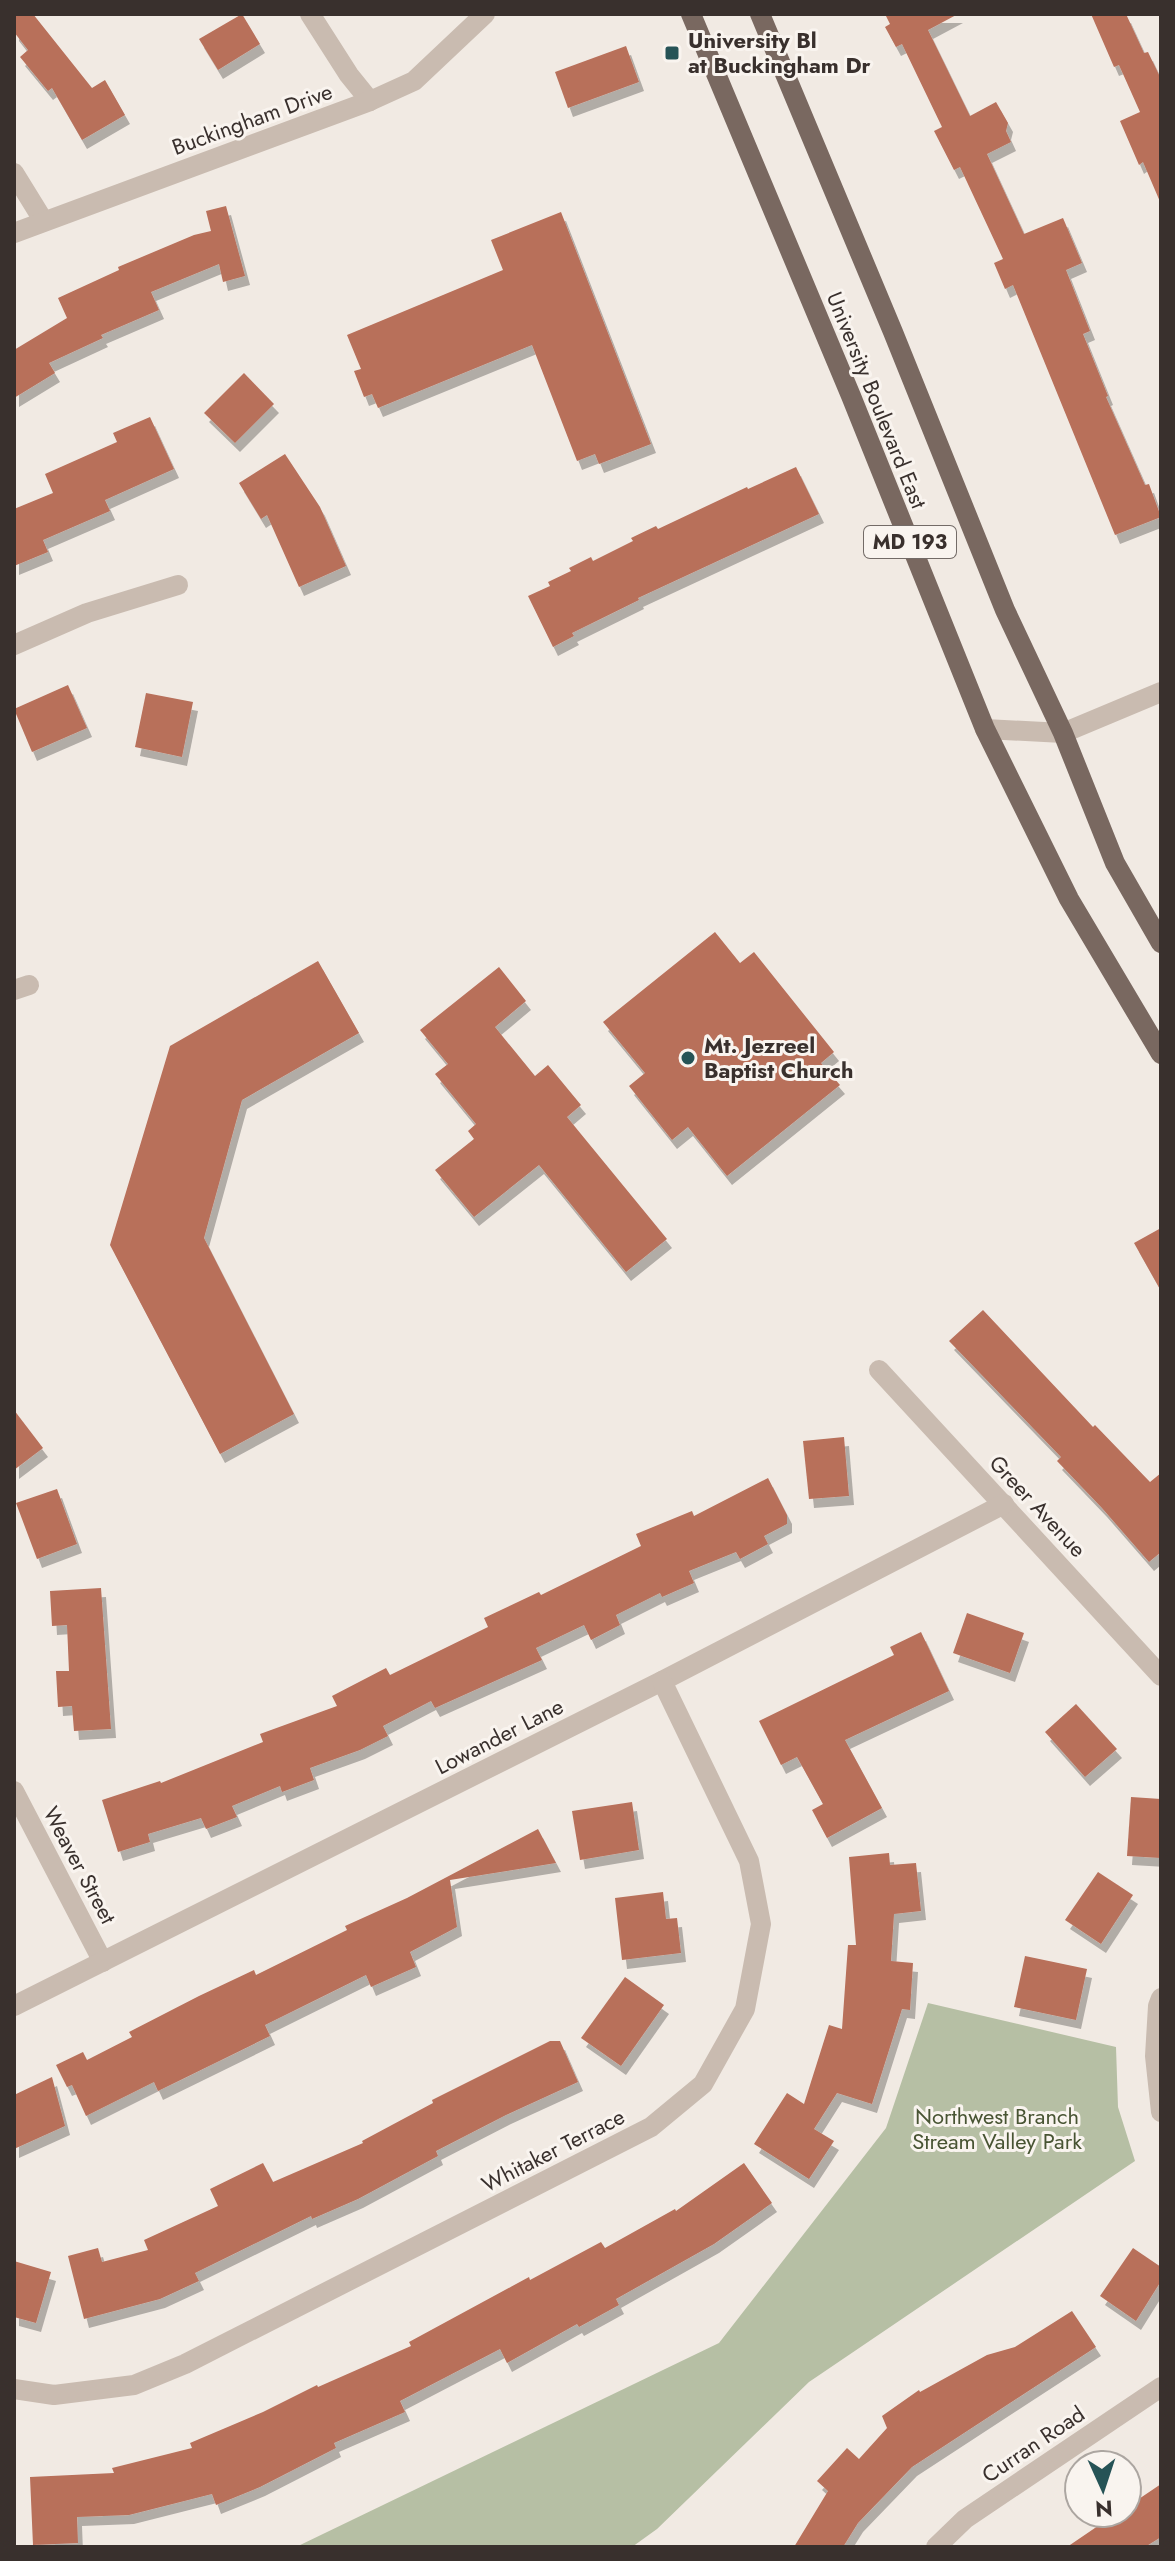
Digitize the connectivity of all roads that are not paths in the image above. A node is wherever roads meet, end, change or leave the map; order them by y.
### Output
1 (310, 14) edge
2 (485, 14) edge
3 (691, 14) edge
4 (760, 14) edge
5 (370, 101) junction
6 (14, 173) edge
7 (43, 220) junction
8 (14, 233) edge
9 (178, 585) dead end
10 (14, 645) edge
11 (1161, 692) edge
12 (985, 729) junction
13 (1063, 733) junction
14 (1161, 943) edge
15 (1161, 1054) edge
16 (879, 1370) dead end
17 (1004, 1504) junction
18 (1161, 1676) edge
19 (662, 1681) junction
20 (14, 1791) edge
21 (103, 1962) junction
22 (1161, 1998) edge
23 (14, 2006) edge
24 (1161, 2112) edge
25 (1161, 2387) edge
26 (14, 2389) edge
27 (936, 2547) edge

1 - 5 street
2 - 5 street, Buckingham Drive
3 - 12 main road, University Boulevard East / MD 193
4 - 13 main road, University Boulevard East / MD 193
5 - 7 street, Buckingham Drive
6 - 7 street
7 - 8 street, Buckingham Drive
9 - 10 street
11 - 13 street
12 - 13 street
12 - 15 main road, University Boulevard East / MD 193
13 - 14 main road, University Boulevard East / MD 193
16 - 17 street, Greer Avenue
17 - 18 street, Greer Avenue
17 - 19 street, Lowander Lane
19 - 21 street, Lowander Lane
19 - 26 street, Whitaker Terrace
20 - 21 street, Weaver Street
21 - 23 street, Lowander Lane
22 - 24 street
25 - 27 street, Curran Road

